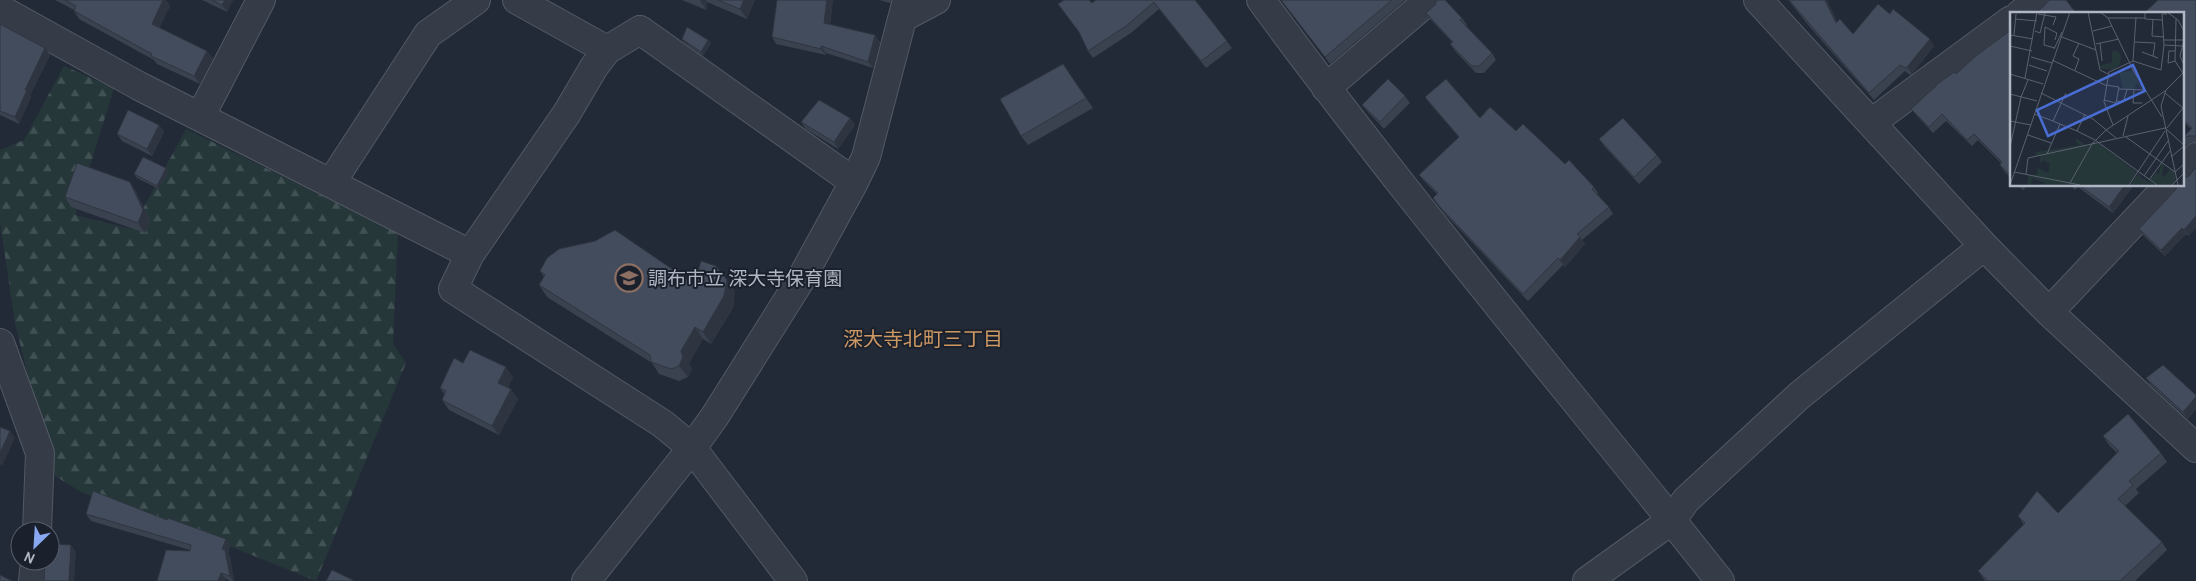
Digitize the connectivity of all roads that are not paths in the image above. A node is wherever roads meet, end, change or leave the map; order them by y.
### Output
1 (261, 0) edge
2 (476, 0) edge
3 (517, 0) edge
4 (936, 0) edge
5 (1261, 0) edge
6 (1429, 0) edge
7 (1758, 0) edge
8 (2039, 0) edge
9 (905, 9) edge
10 (0, 10) edge
11 (2023, 12) edge
12 (2010, 21) edge
13 (608, 50) junction
14 (1326, 88) junction
15 (200, 117) junction
16 (1871, 123) junction
17 (2196, 157) edge
18 (2184, 170) edge
19 (854, 182) junction
20 (331, 183) junction
21 (2169, 186) edge
22 (1984, 246) junction
23 (470, 254) junction
24 (2049, 312) junction
25 (0, 343) edge
26 (692, 448) junction
27 (2196, 448) edge
28 (1672, 520) junction
29 (37, 521) edge
30 (586, 581) edge
31 (793, 581) edge
32 (1587, 581) edge
33 (1720, 581) edge

1 - 15 street
2 - 20 street
3 - 13 street
4 - 9 street
5 - 14 street
6 - 14 street
7 - 16 street
8 - 11 street
9 - 19 street
10 - 15 street
12 - 16 street
13 - 19 street
13 - 23 street
14 - 28 street
15 - 20 street
16 - 22 street
17 - 18 street
19 - 26 street
20 - 23 street
21 - 24 street
22 - 24 street
22 - 28 street
23 - 26 street
24 - 27 street
25 - 29 street
26 - 30 street
26 - 31 street
28 - 32 street
28 - 33 street

